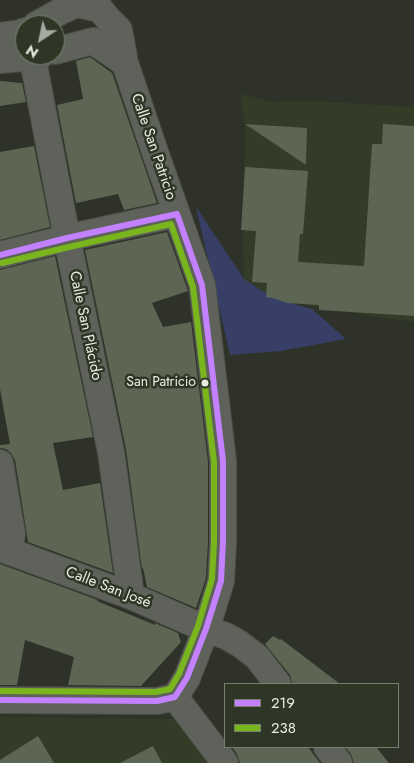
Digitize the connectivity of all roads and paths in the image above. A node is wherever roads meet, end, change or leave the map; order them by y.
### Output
1 (94, 6) edge
2 (57, 15) edge
3 (93, 41) junction
4 (65, 42) edge
5 (15, 52) edge
6 (0, 60) edge
7 (125, 63) junction
8 (34, 65) edge
9 (176, 214) junction
10 (67, 238) junction
11 (0, 255) edge
12 (0, 463) edge
13 (3, 550) edge
14 (131, 596) junction
15 (206, 630) junction
16 (277, 683) edge
17 (175, 697) junction
18 (0, 700) edge
19 (327, 748) edge
20 (225, 763) edge
21 (339, 763) edge

1 - 2 street
1 - 3 street
1 - 7 street, Calle San Patricio
3 - 4 street
3 - 7 street
5 - 6 street
7 - 9 street, Calle San Patricio
8 - 10 street, Calle San Plácido
9 - 10 street
9 - 15 street, Calle San Patricio
10 - 11 street
10 - 14 street, Calle San Plácido
12 - 13 street
13 - 14 street, Calle San José
14 - 15 street, Calle San José
15 - 16 street, Calle San José
15 - 17 street, Calle San Patricio
17 - 18 street
17 - 20 street
19 - 21 street

